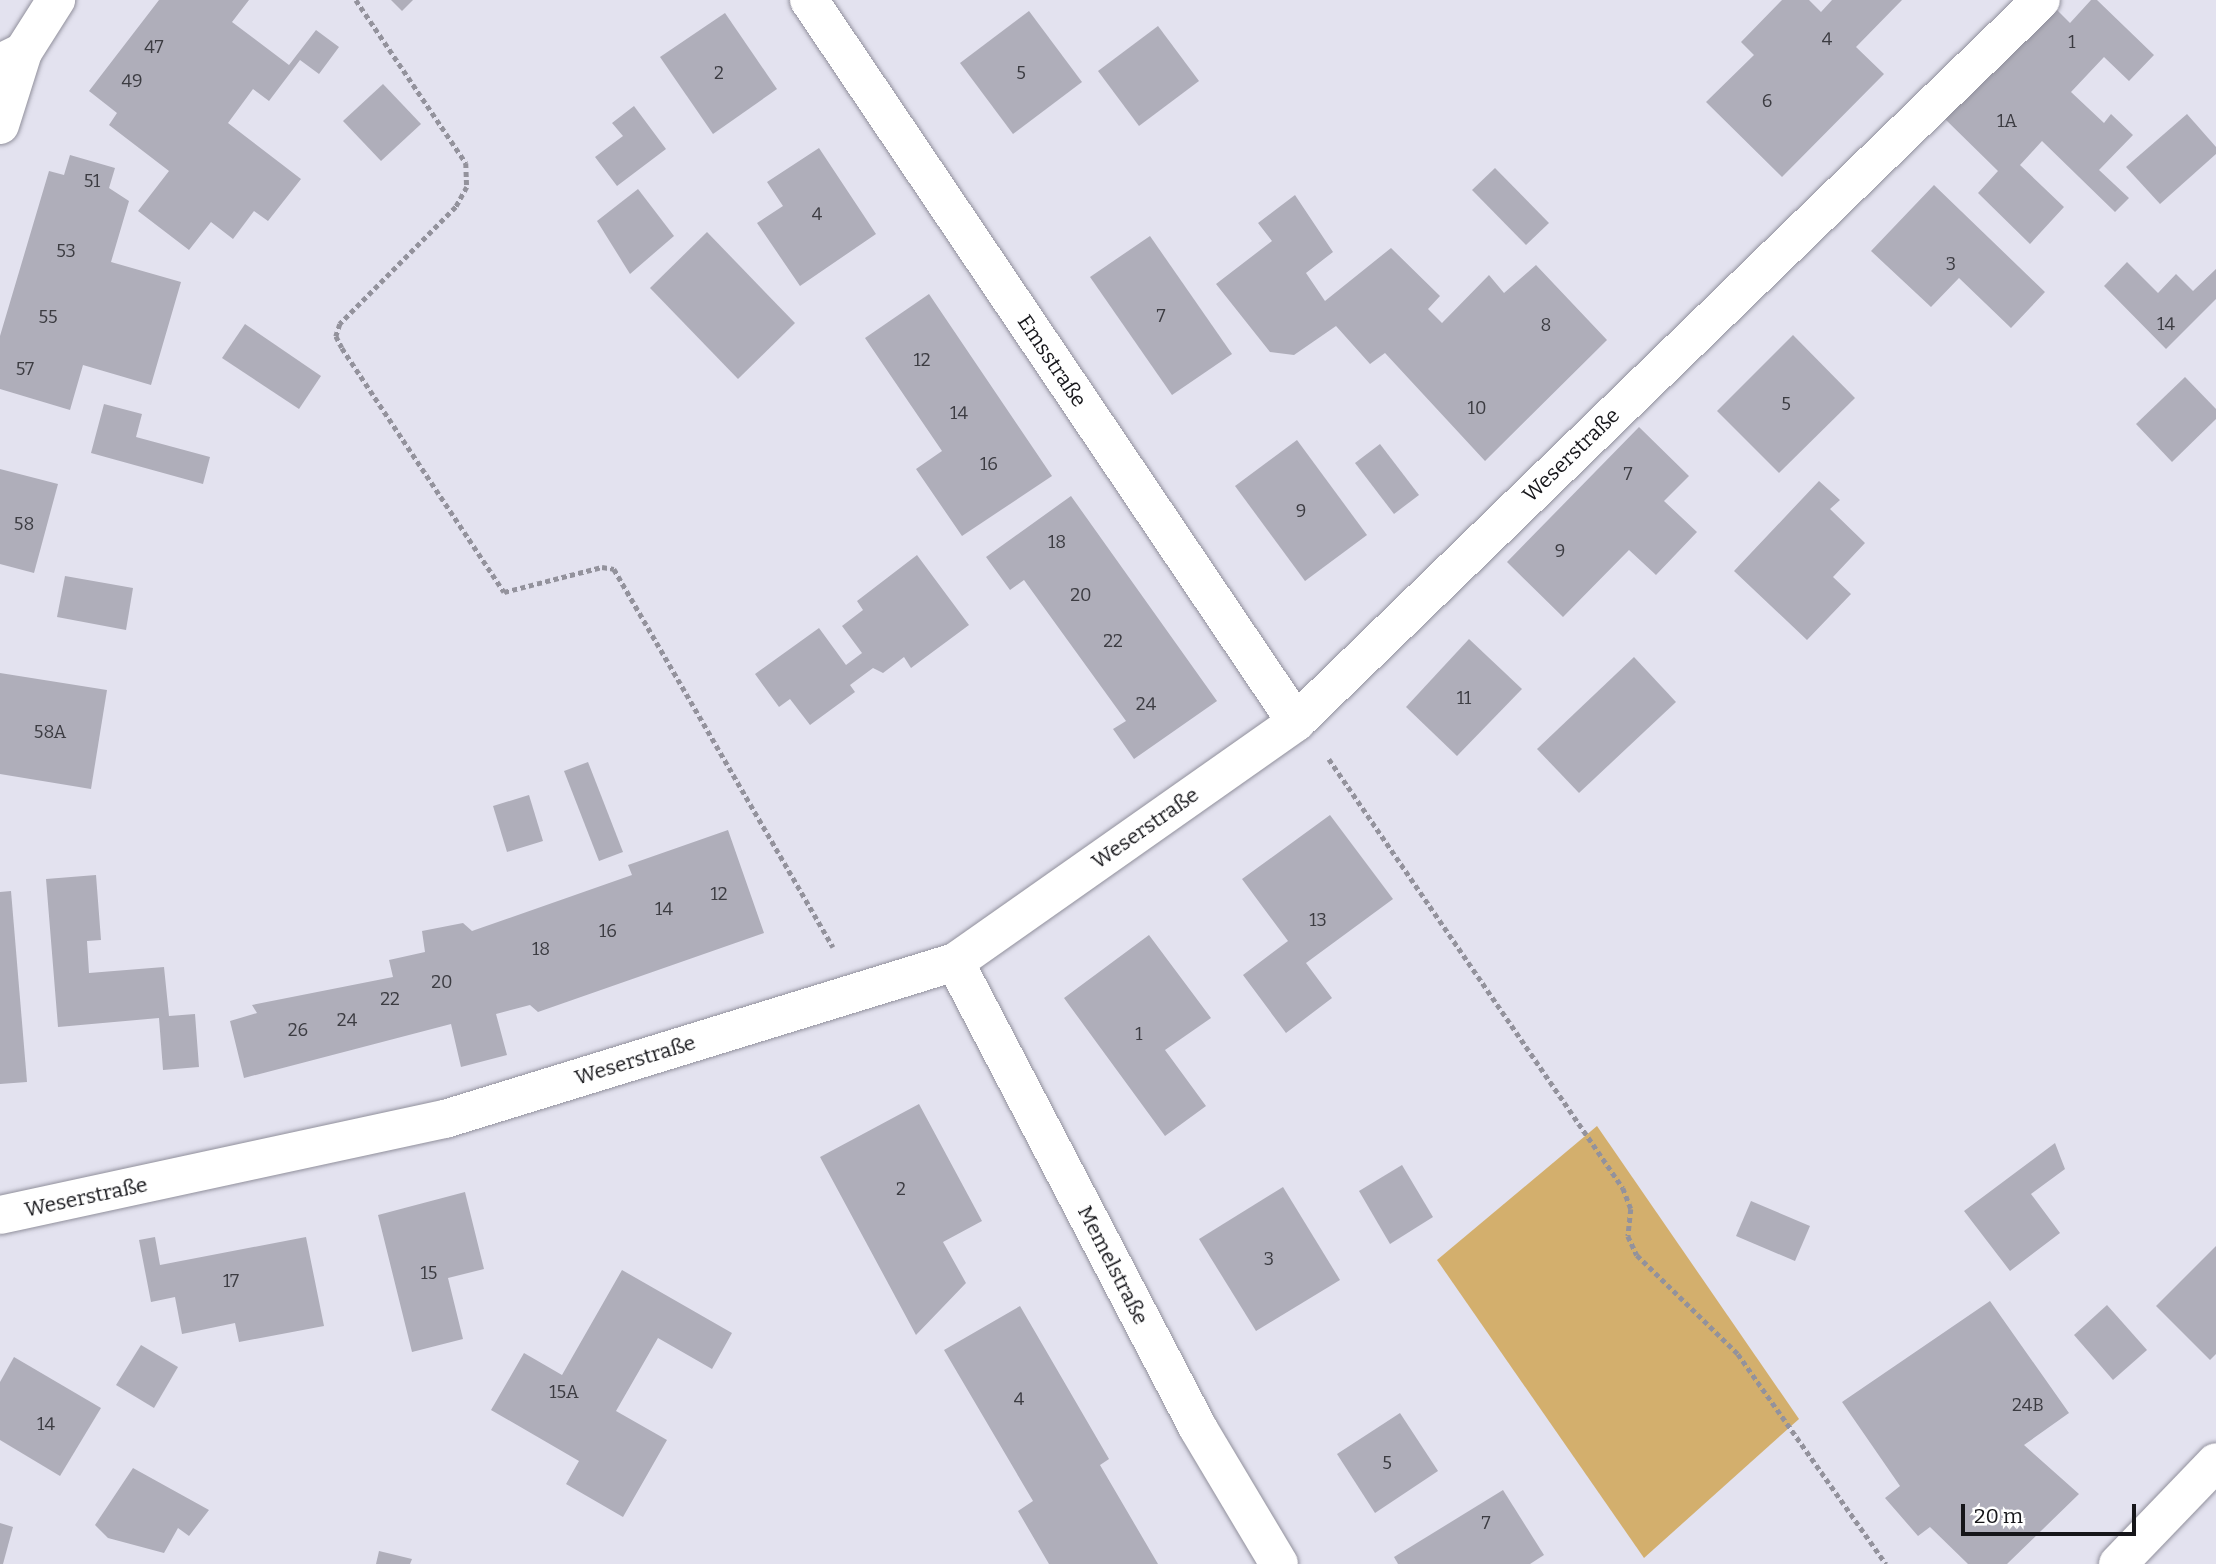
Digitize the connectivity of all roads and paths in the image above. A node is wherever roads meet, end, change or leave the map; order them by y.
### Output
1 (56, 0) edge
2 (356, 0) edge
3 (809, 0) edge
4 (2041, 0) edge
5 (11, 58) edge
6 (0, 125) edge
7 (1296, 722) junction
8 (956, 962) junction
9 (860, 991) junction
10 (0, 1215) edge
11 (2216, 1462) edge
12 (1279, 1564) edge
13 (1886, 1564) edge
14 (2118, 1564) edge

1 - 5 street
2 - 9 path
3 - 7 street, Emsstraße
4 - 7 street, Weserstraße
5 - 6 street
7 - 8 street, Weserstraße
7 - 13 path
8 - 9 street, Weserstraße
8 - 12 street, Memelstraße
9 - 10 street, Weserstraße
11 - 14 street

